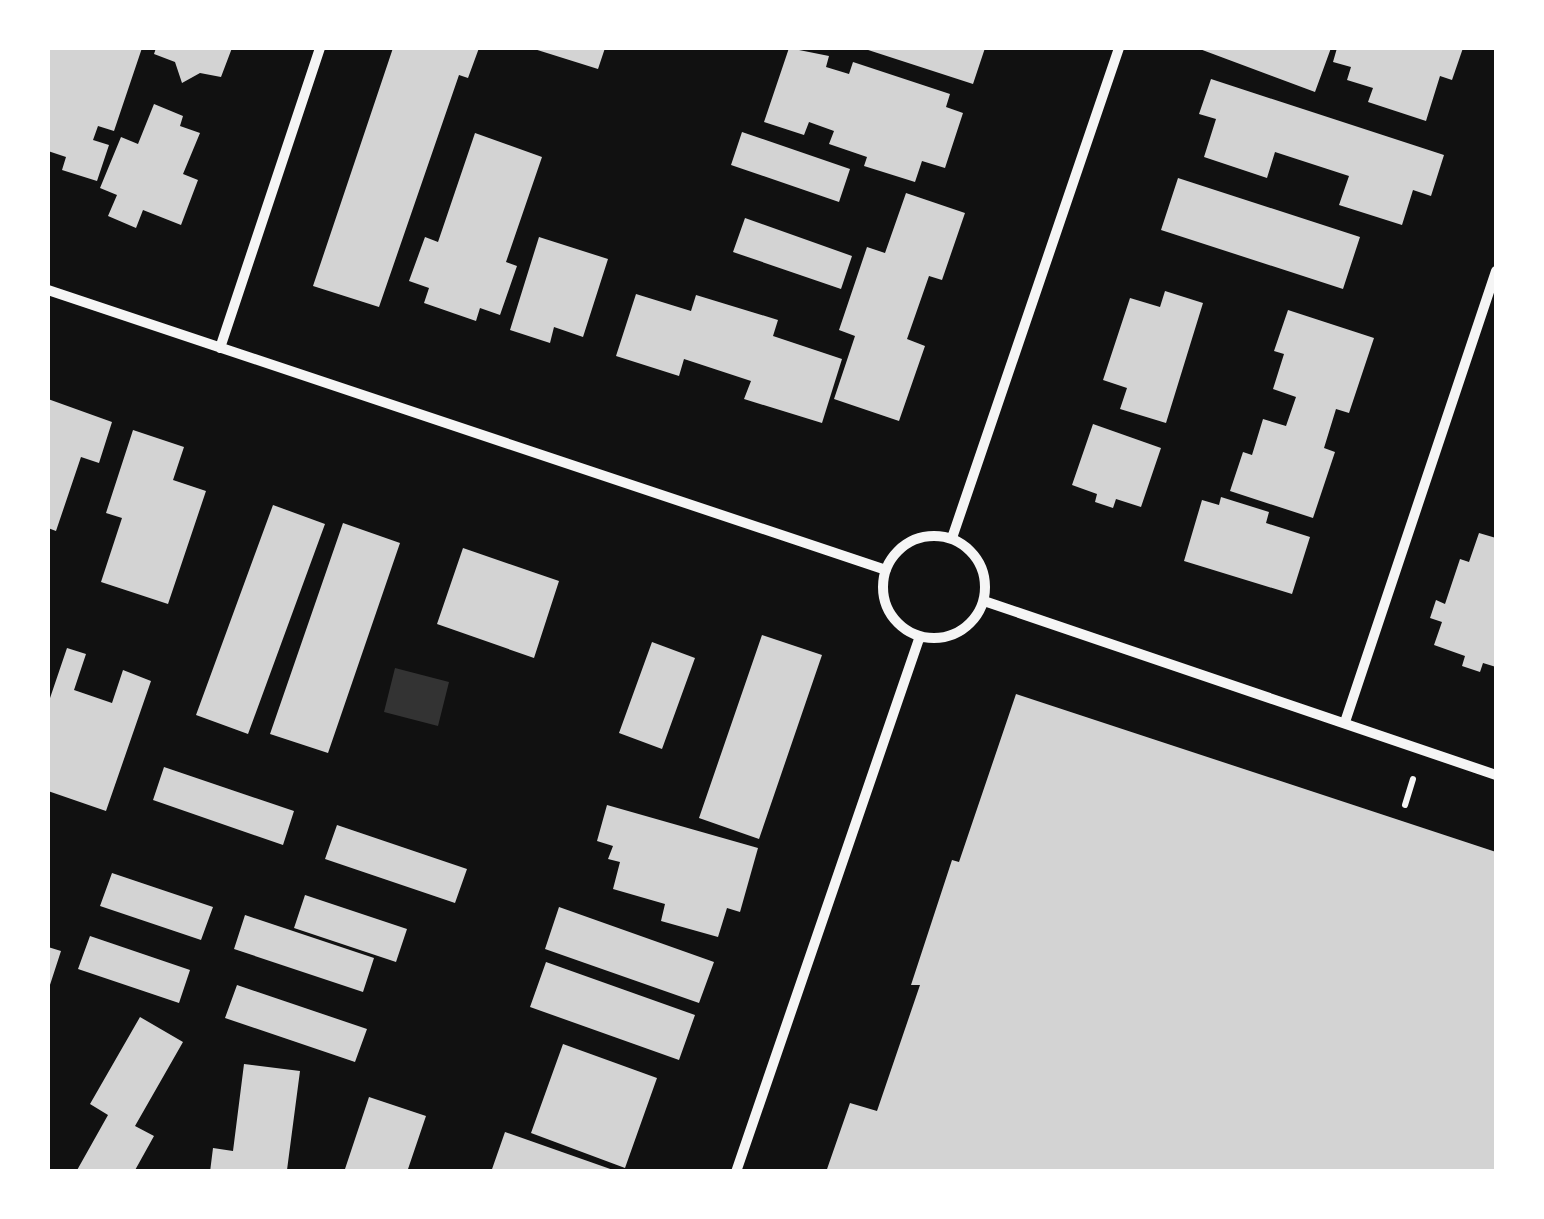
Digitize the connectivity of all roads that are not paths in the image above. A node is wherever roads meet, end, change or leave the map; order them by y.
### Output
1 (320, 48) edge
2 (1119, 48) edge
3 (1496, 271) edge
4 (48, 290) edge
5 (220, 348) junction
6 (952, 538) junction
7 (886, 570) junction
8 (984, 600) junction
9 (920, 636) junction
10 (1344, 722) junction
11 (1496, 775) edge
12 (736, 1172) edge

1 - 5 street
2 - 6 street
3 - 10 street
4 - 5 street
5 - 7 street
6 - 7 street
6 - 8 street
7 - 9 street
8 - 9 street
8 - 10 street
9 - 12 street
10 - 11 street

